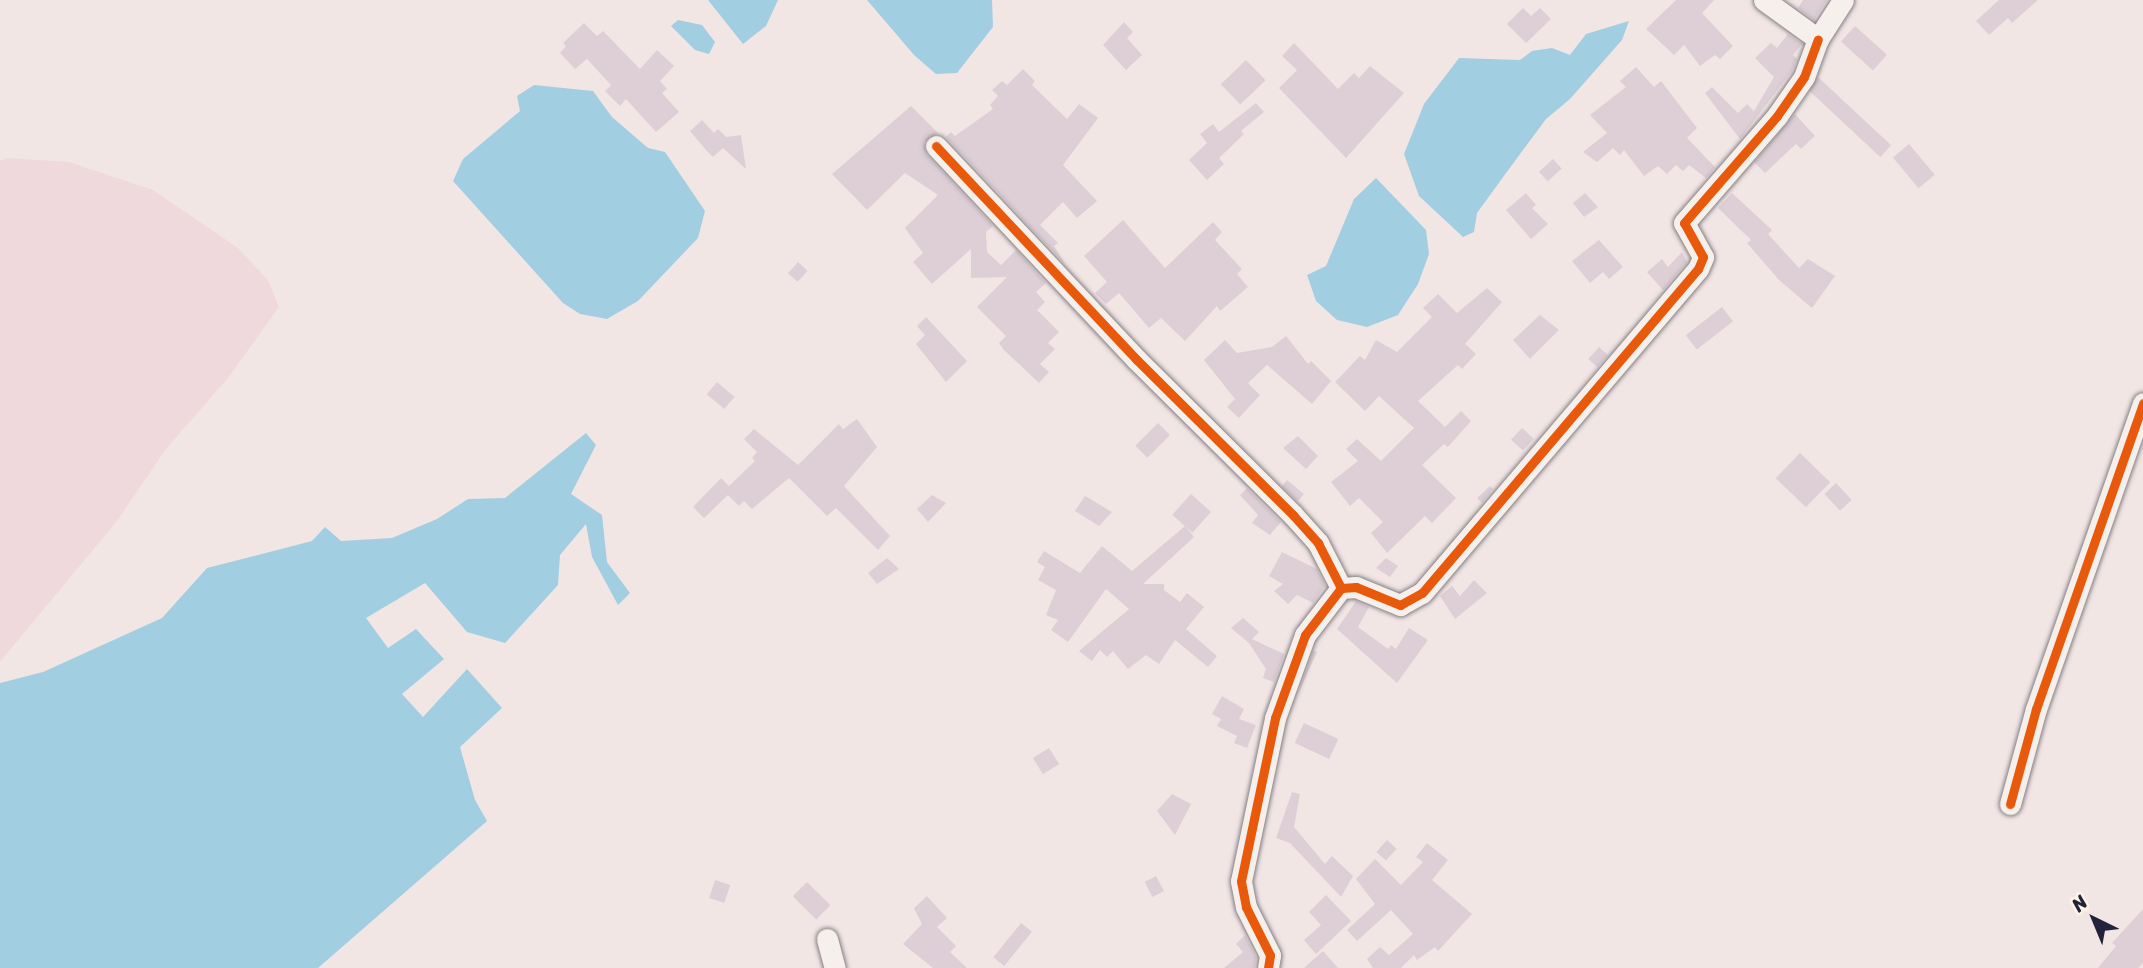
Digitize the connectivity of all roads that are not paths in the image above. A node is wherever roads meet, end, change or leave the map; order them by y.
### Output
1 (1764, 0) edge
2 (1843, 0) edge
3 (1818, 39) junction
4 (936, 146) dead end
5 (2143, 403) edge
6 (1341, 588) junction
7 (2010, 804) dead end
8 (827, 939) dead end
9 (835, 968) edge
10 (1268, 968) edge

1 - 3 street
2 - 3 street
3 - 6 street
4 - 6 street
5 - 7 street
6 - 10 street
8 - 9 street

